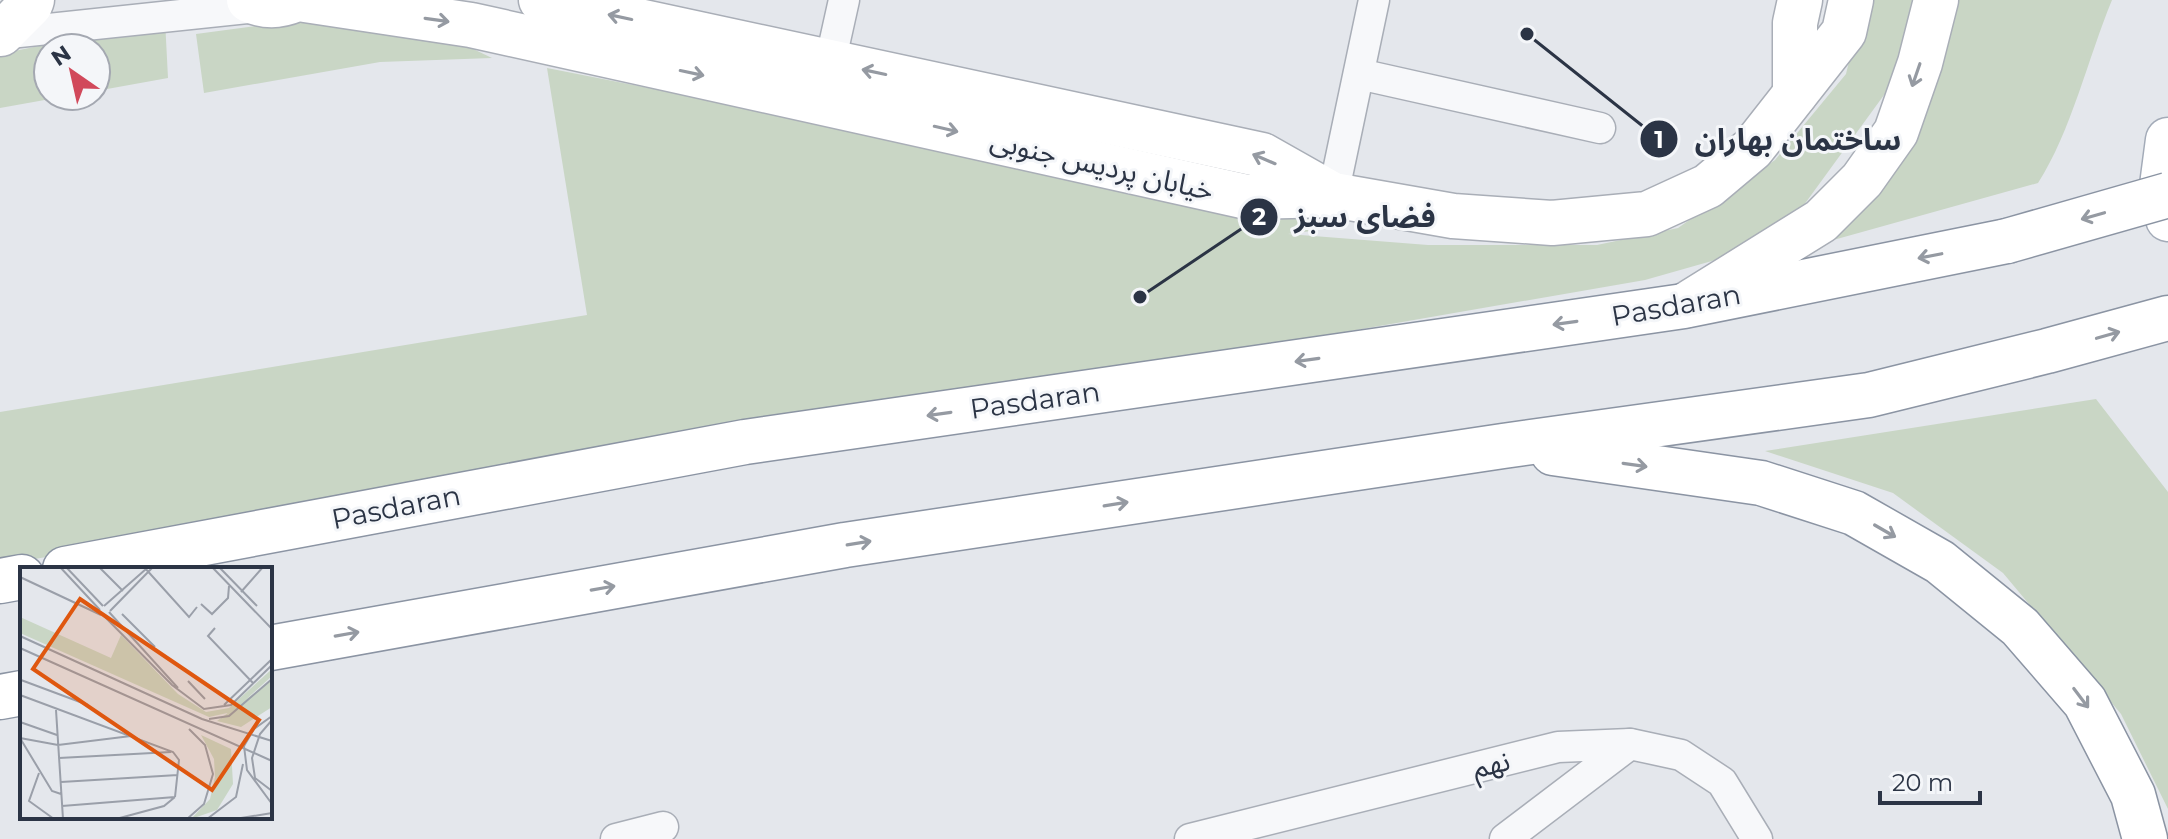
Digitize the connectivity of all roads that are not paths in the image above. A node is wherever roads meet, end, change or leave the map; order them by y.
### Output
1 (32, 0) edge
2 (541, 0) edge
3 (844, 0) edge
4 (1374, 0) edge
5 (1800, 0) edge
6 (1851, 0) edge
7 (1936, 0) edge
8 (279, 1) edge
9 (0, 34) edge
10 (1359, 74) junction
11 (826, 82) junction
12 (1795, 94) junction
13 (1600, 128) dead end
14 (2168, 140) edge
15 (1333, 195) junction
16 (2168, 195) edge
17 (2168, 219) edge
18 (1684, 306) junction
19 (2168, 318) edge
20 (1503, 446) junction
21 (76, 567) edge
22 (20, 577) edge
23 (0, 581) edge
24 (272, 648) edge
25 (20, 693) edge
26 (0, 697) edge
27 (1630, 744) junction
28 (663, 827) dead end
29 (616, 839) edge
30 (1191, 839) edge
31 (1505, 839) edge
32 (1757, 839) edge
33 (2145, 839) edge

1 - 9 main road
11 -> 2 main road, خیابان پردیس جنوبی
3 - 11 street
4 - 10 street
5 - 12 main road
6 - 12 main road, خیابان پردیس جنوبی
7 -> 18 main road
8 - 9 street
8 -> 11 main road, خیابان پردیس جنوبی
10 - 13 street
10 - 15 street
11 - 15 main road, خیابان پردیس جنوبی
12 - 15 main road, خیابان پردیس جنوبی
14 - 17 main road
16 -> 18 main road, Pasdaran, bridge
18 -> 21 main road, Pasdaran
20 -> 19 main road
24 -> 20 main road
20 -> 33 main road
22 - 23 main road
25 - 26 main road
27 - 30 street, نهم
27 - 31 street
27 - 32 street, نهم
28 - 29 street

